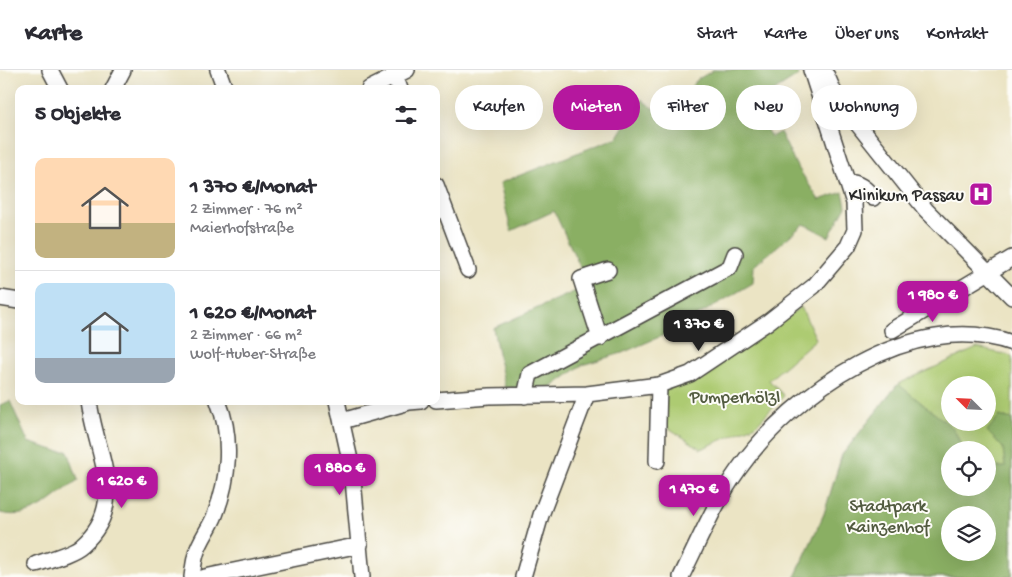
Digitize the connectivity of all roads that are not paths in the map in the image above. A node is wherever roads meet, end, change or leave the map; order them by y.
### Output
1 (50, 70) edge
2 (123, 70) edge
3 (218, 70) edge
4 (811, 70) edge
5 (822, 70) edge
6 (399, 76) edge
7 (58, 85) edge
8 (115, 85) edge
9 (224, 85) edge
10 (378, 85) edge
11 (848, 182) junction
12 (440, 196) edge
13 (873, 198) dead end
14 (735, 254) dead end
15 (1012, 258) edge
16 (468, 270) dead end
17 (608, 270) dead end
18 (988, 273) junction
19 (1012, 297) edge
20 (0, 298) edge
21 (15, 301) edge
22 (892, 330) dead end
23 (600, 338) junction
24 (1012, 343) edge
25 (659, 385) junction
26 (587, 394) junction
27 (525, 396) junction
28 (440, 400) edge
29 (89, 405) edge
30 (219, 405) edge
31 (338, 405) edge
32 (398, 405) edge
33 (342, 421) junction
34 (657, 461) dead end
35 (360, 545) junction
36 (36, 564) dead end
37 (192, 577) edge
38 (205, 577) edge
39 (362, 577) edge
40 (523, 577) edge
41 (681, 577) edge

1 - 7 street
2 - 8 street
3 - 9 street
4 - 11 street
5 - 18 street
6 - 10 street
11 - 13 street
11 - 25 street
12 - 16 street
14 - 23 street
15 - 18 street
17 - 23 street
18 - 19 street
18 - 22 street
20 - 21 street
23 - 27 street
24 - 41 street
25 - 26 street
25 - 34 street
26 - 27 street
26 - 40 street
27 - 28 street
29 - 36 street
30 - 37 street
31 - 33 street
32 - 33 street
33 - 35 street
35 - 38 street
35 - 39 street

